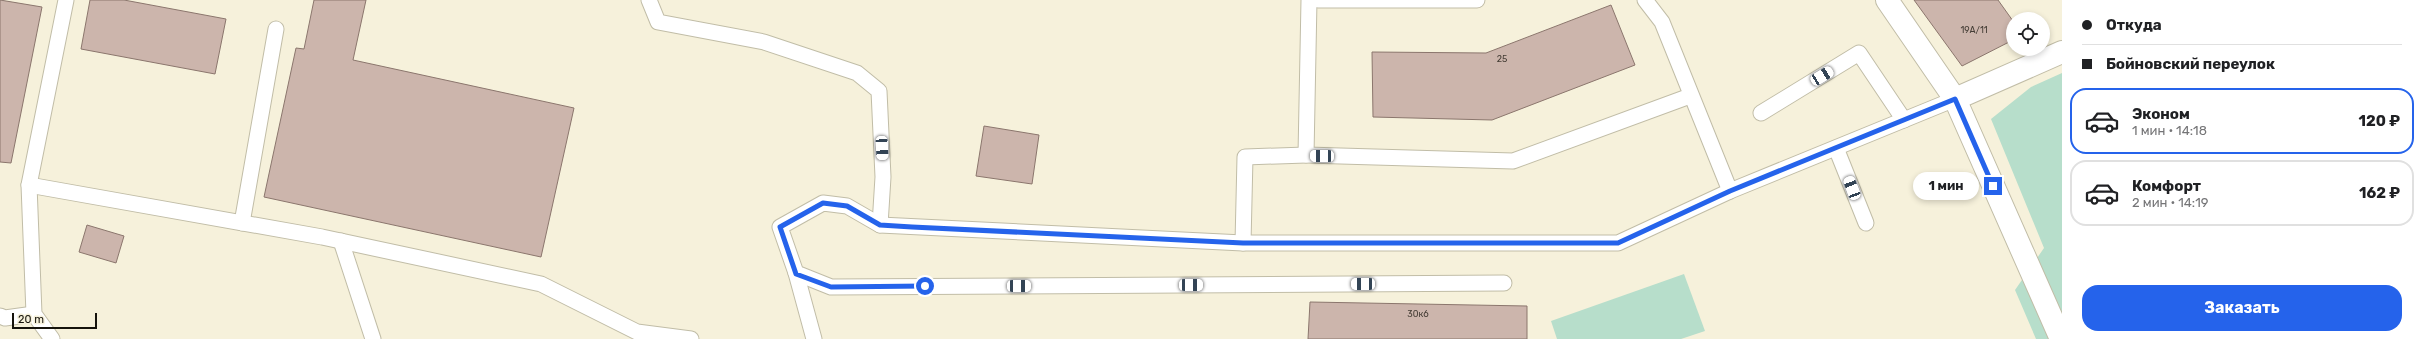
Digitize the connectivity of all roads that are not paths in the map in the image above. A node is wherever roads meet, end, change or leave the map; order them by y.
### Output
1 (66, 0) edge
2 (649, 0) edge
3 (1309, 0) edge
4 (1318, 0) edge
5 (1477, 0) edge
6 (1645, 0) edge
7 (1887, 0) edge
8 (276, 30) dead end
9 (2062, 52) edge
10 (1690, 96) junction
11 (1955, 99) junction
12 (1761, 113) dead end
13 (1904, 120) junction
14 (1836, 148) junction
15 (1306, 155) junction
16 (29, 186) junction
17 (1730, 191) junction
18 (242, 223) junction
19 (1866, 223) dead end
20 (880, 225) junction
21 (341, 241) junction
22 (1243, 243) junction
23 (796, 274) junction
24 (1504, 283) dead end
25 (34, 314) junction
26 (0, 316) edge
27 (52, 339) edge
28 (373, 339) edge
29 (691, 339) edge
30 (814, 339) edge
31 (2061, 339) edge

1 - 16 lane
2 - 20 lane
3 - 15 lane
4 - 5 lane
6 - 10 lane
7 - 11 street
8 - 18 lane
9 - 11 street
10 - 15 lane
10 - 17 lane
11 - 13 lane
11 - 31 street
12 - 13 lane
13 - 14 lane
14 - 17 lane
14 - 19 lane
15 - 22 lane
16 - 18 lane
16 - 25 lane
17 - 22 lane
18 - 21 lane
20 - 22 lane
20 - 23 lane
21 - 28 lane
21 - 29 lane
23 - 24 lane
23 - 30 lane
25 - 26 lane
25 - 27 lane

